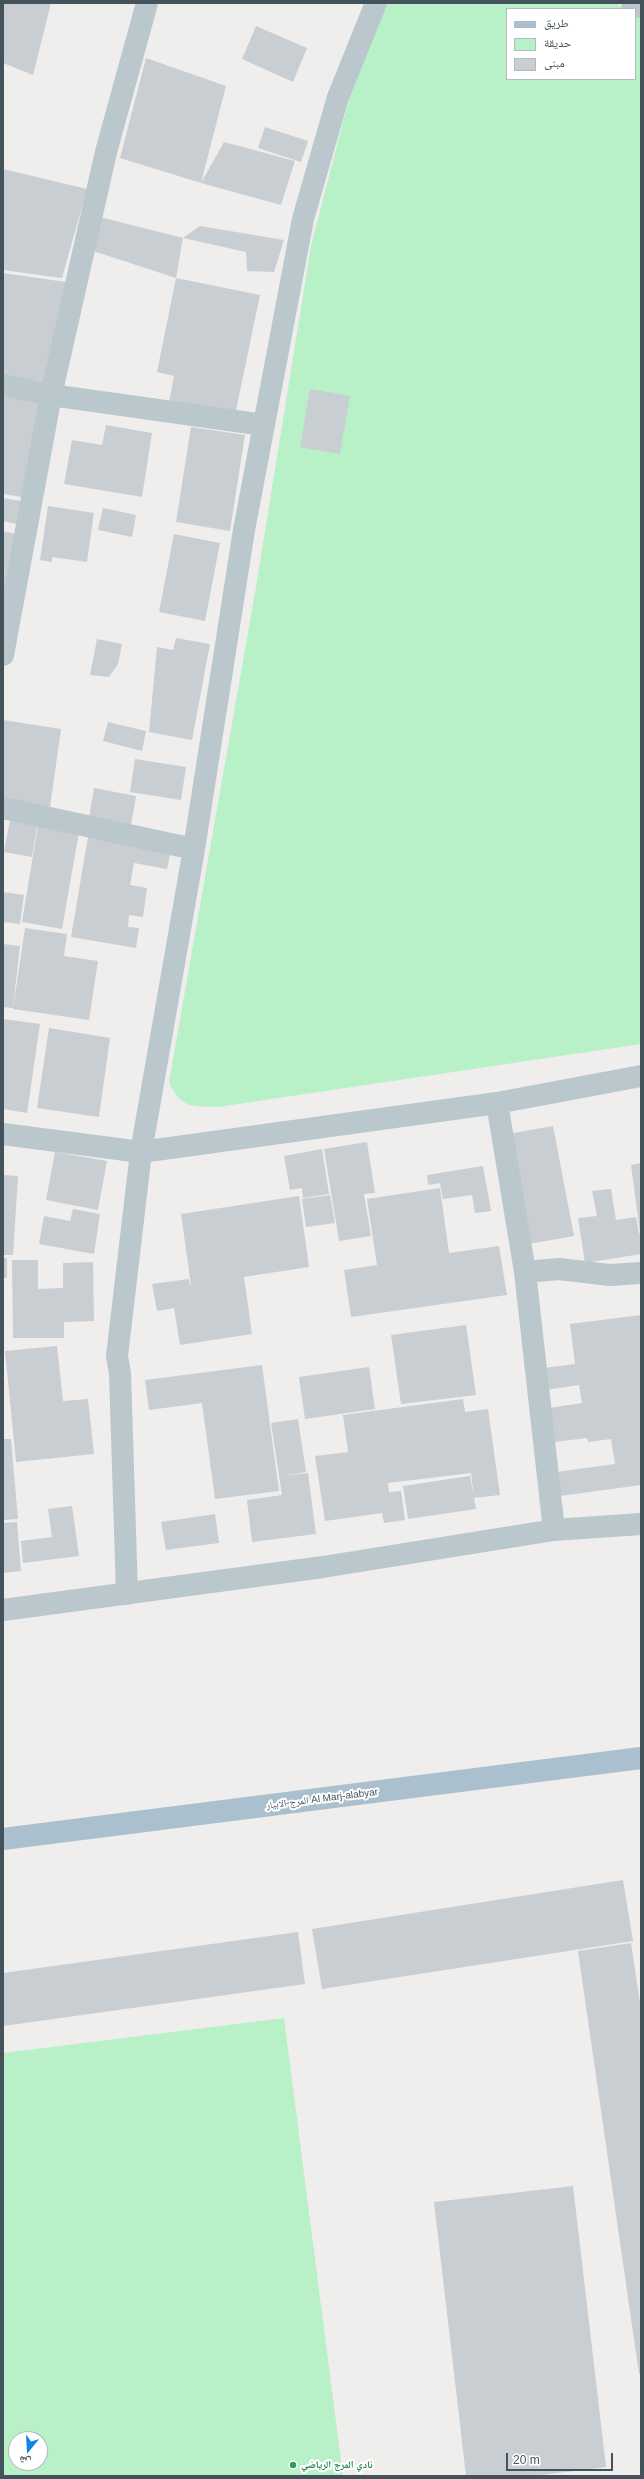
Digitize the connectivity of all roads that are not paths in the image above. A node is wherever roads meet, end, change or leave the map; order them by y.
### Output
1 (147, 3) edge
2 (376, 3) edge
3 (632, 3) edge
4 (641, 7) edge
5 (3, 385) edge
6 (51, 395) junction
7 (264, 425) junction
8 (3, 655) edge
9 (3, 808) edge
10 (194, 849) junction
11 (641, 1076) edge
12 (497, 1103) junction
13 (3, 1134) edge
14 (141, 1152) junction
15 (525, 1272) junction
16 (641, 1273) edge
17 (641, 1524) edge
18 (554, 1530) junction
19 (127, 1594) junction
20 (3, 1610) edge
21 (641, 1758) edge
22 (3, 1839) edge

1 - 6 street
2 - 7 street
3 - 4 street
5 - 6 street
6 - 7 street
6 - 8 street
7 - 10 street
9 - 10 street
10 - 14 street
11 - 12 street
12 - 14 street
12 - 15 street
13 - 14 street
14 - 19 street
15 - 16 street
15 - 18 street
17 - 18 street
18 - 19 street
19 - 20 street
21 - 22 main road, المرج-الابيار Al Marj-alabyar

